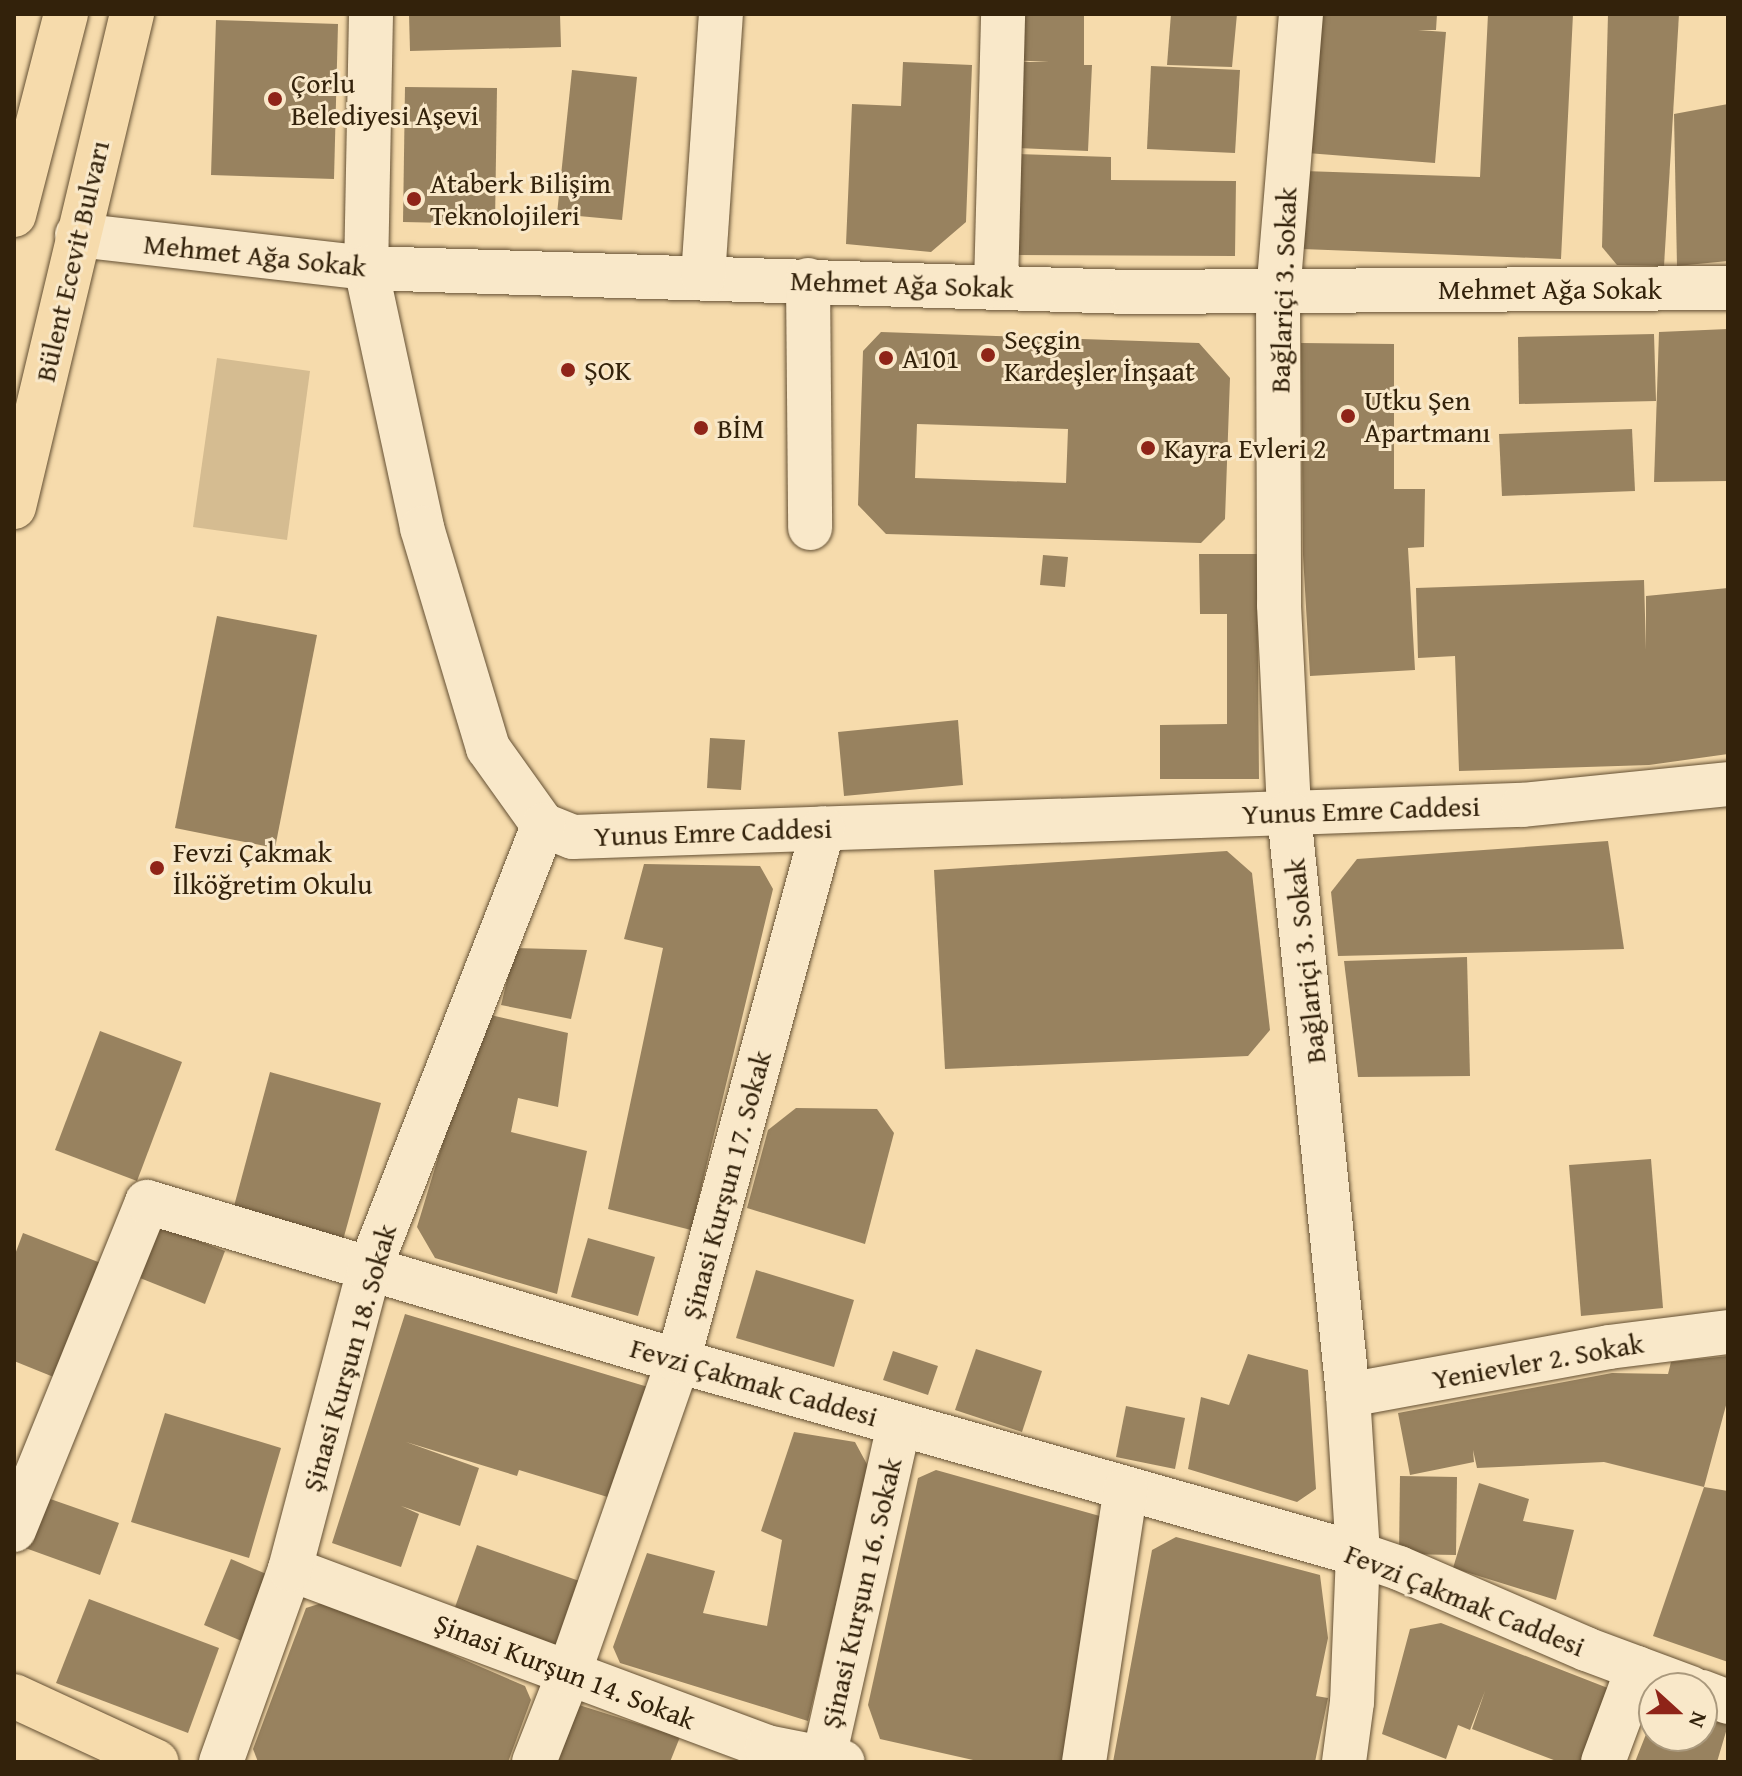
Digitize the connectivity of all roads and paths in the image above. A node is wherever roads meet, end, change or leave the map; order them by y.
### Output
1 (66, 14) edge
2 (132, 14) edge
3 (371, 14) edge
4 (721, 14) edge
5 (1003, 14) edge
6 (1301, 14) edge
7 (14, 215) edge
8 (77, 235) junction
9 (366, 268) junction
10 (703, 277) junction
11 (808, 280) junction
12 (996, 286) junction
13 (1728, 288) edge
14 (1278, 291) junction
15 (14, 507) edge
16 (810, 528) dead end
17 (1728, 784) edge
18 (1289, 813) junction
19 (543, 825) junction
20 (823, 828) junction
21 (369, 1270) junction
22 (1728, 1332) edge
23 (678, 1361) junction
24 (1348, 1395) junction
25 (899, 1424) junction
26 (1126, 1489) junction
27 (14, 1530) edge
28 (1358, 1554) junction
29 (290, 1569) junction
30 (1638, 1668) junction
31 (1649, 1672) edge
32 (569, 1673) junction
33 (14, 1696) edge
34 (150, 1760) edge
35 (830, 1761) edge
36 (221, 1762) edge
37 (534, 1762) edge
38 (1084, 1762) edge
39 (1344, 1762) edge
40 (1603, 1762) edge

1 - 7 main road
2 - 8 main road, Bülent Ecevit Bulvarı
3 - 9 street
4 - 10 street
5 - 12 street
6 - 14 street, Bağlariçi 3. Sokak
8 - 9 street, Mehmet Ağa Sokak
8 - 15 main road, Bülent Ecevit Bulvarı
9 - 10 street, Mehmet Ağa Sokak
9 - 19 street
10 - 11 street, Mehmet Ağa Sokak
11 - 12 street, Mehmet Ağa Sokak
11 - 16 street
12 - 14 street, Mehmet Ağa Sokak
13 - 14 street, Mehmet Ağa Sokak
14 - 18 street, Bağlariçi 3. Sokak
17 - 18 street, Yunus Emre Caddesi
18 - 20 street, Yunus Emre Caddesi
18 - 24 street, Bağlariçi 3. Sokak
19 - 20 street, Yunus Emre Caddesi
19 - 21 street, Şinasi Kurşun 18. Sokak
20 - 23 street, Şinasi Kurşun 17. Sokak
21 - 23 street, Fevzi Çakmak Caddesi
21 - 27 street, Fevzi Çakmak Caddesi
21 - 29 street, Şinasi Kurşun 18. Sokak
22 - 24 street, Yenievler 2. Sokak
23 - 25 street, Fevzi Çakmak Caddesi
23 - 32 street, Şinasi Kurşun 17. Sokak
24 - 28 street, Bağlariçi 3. Sokak
25 - 26 street, Fevzi Çakmak Caddesi
25 - 35 street, Şinasi Kurşun 16. Sokak
26 - 28 street, Fevzi Çakmak Caddesi
26 - 38 street
28 - 30 street, Fevzi Çakmak Caddesi
28 - 39 street, Bağlariçi 3. Sokak
29 - 32 street, Şinasi Kurşun 14. Sokak
29 - 36 street, Şinasi Kurşun 18. Sokak
30 - 31 street, Fevzi Çakmak Caddesi
30 - 40 street
32 - 35 street, Şinasi Kurşun 14. Sokak
32 - 37 street, Şinasi Kurşun 17. Sokak
33 - 34 main road

